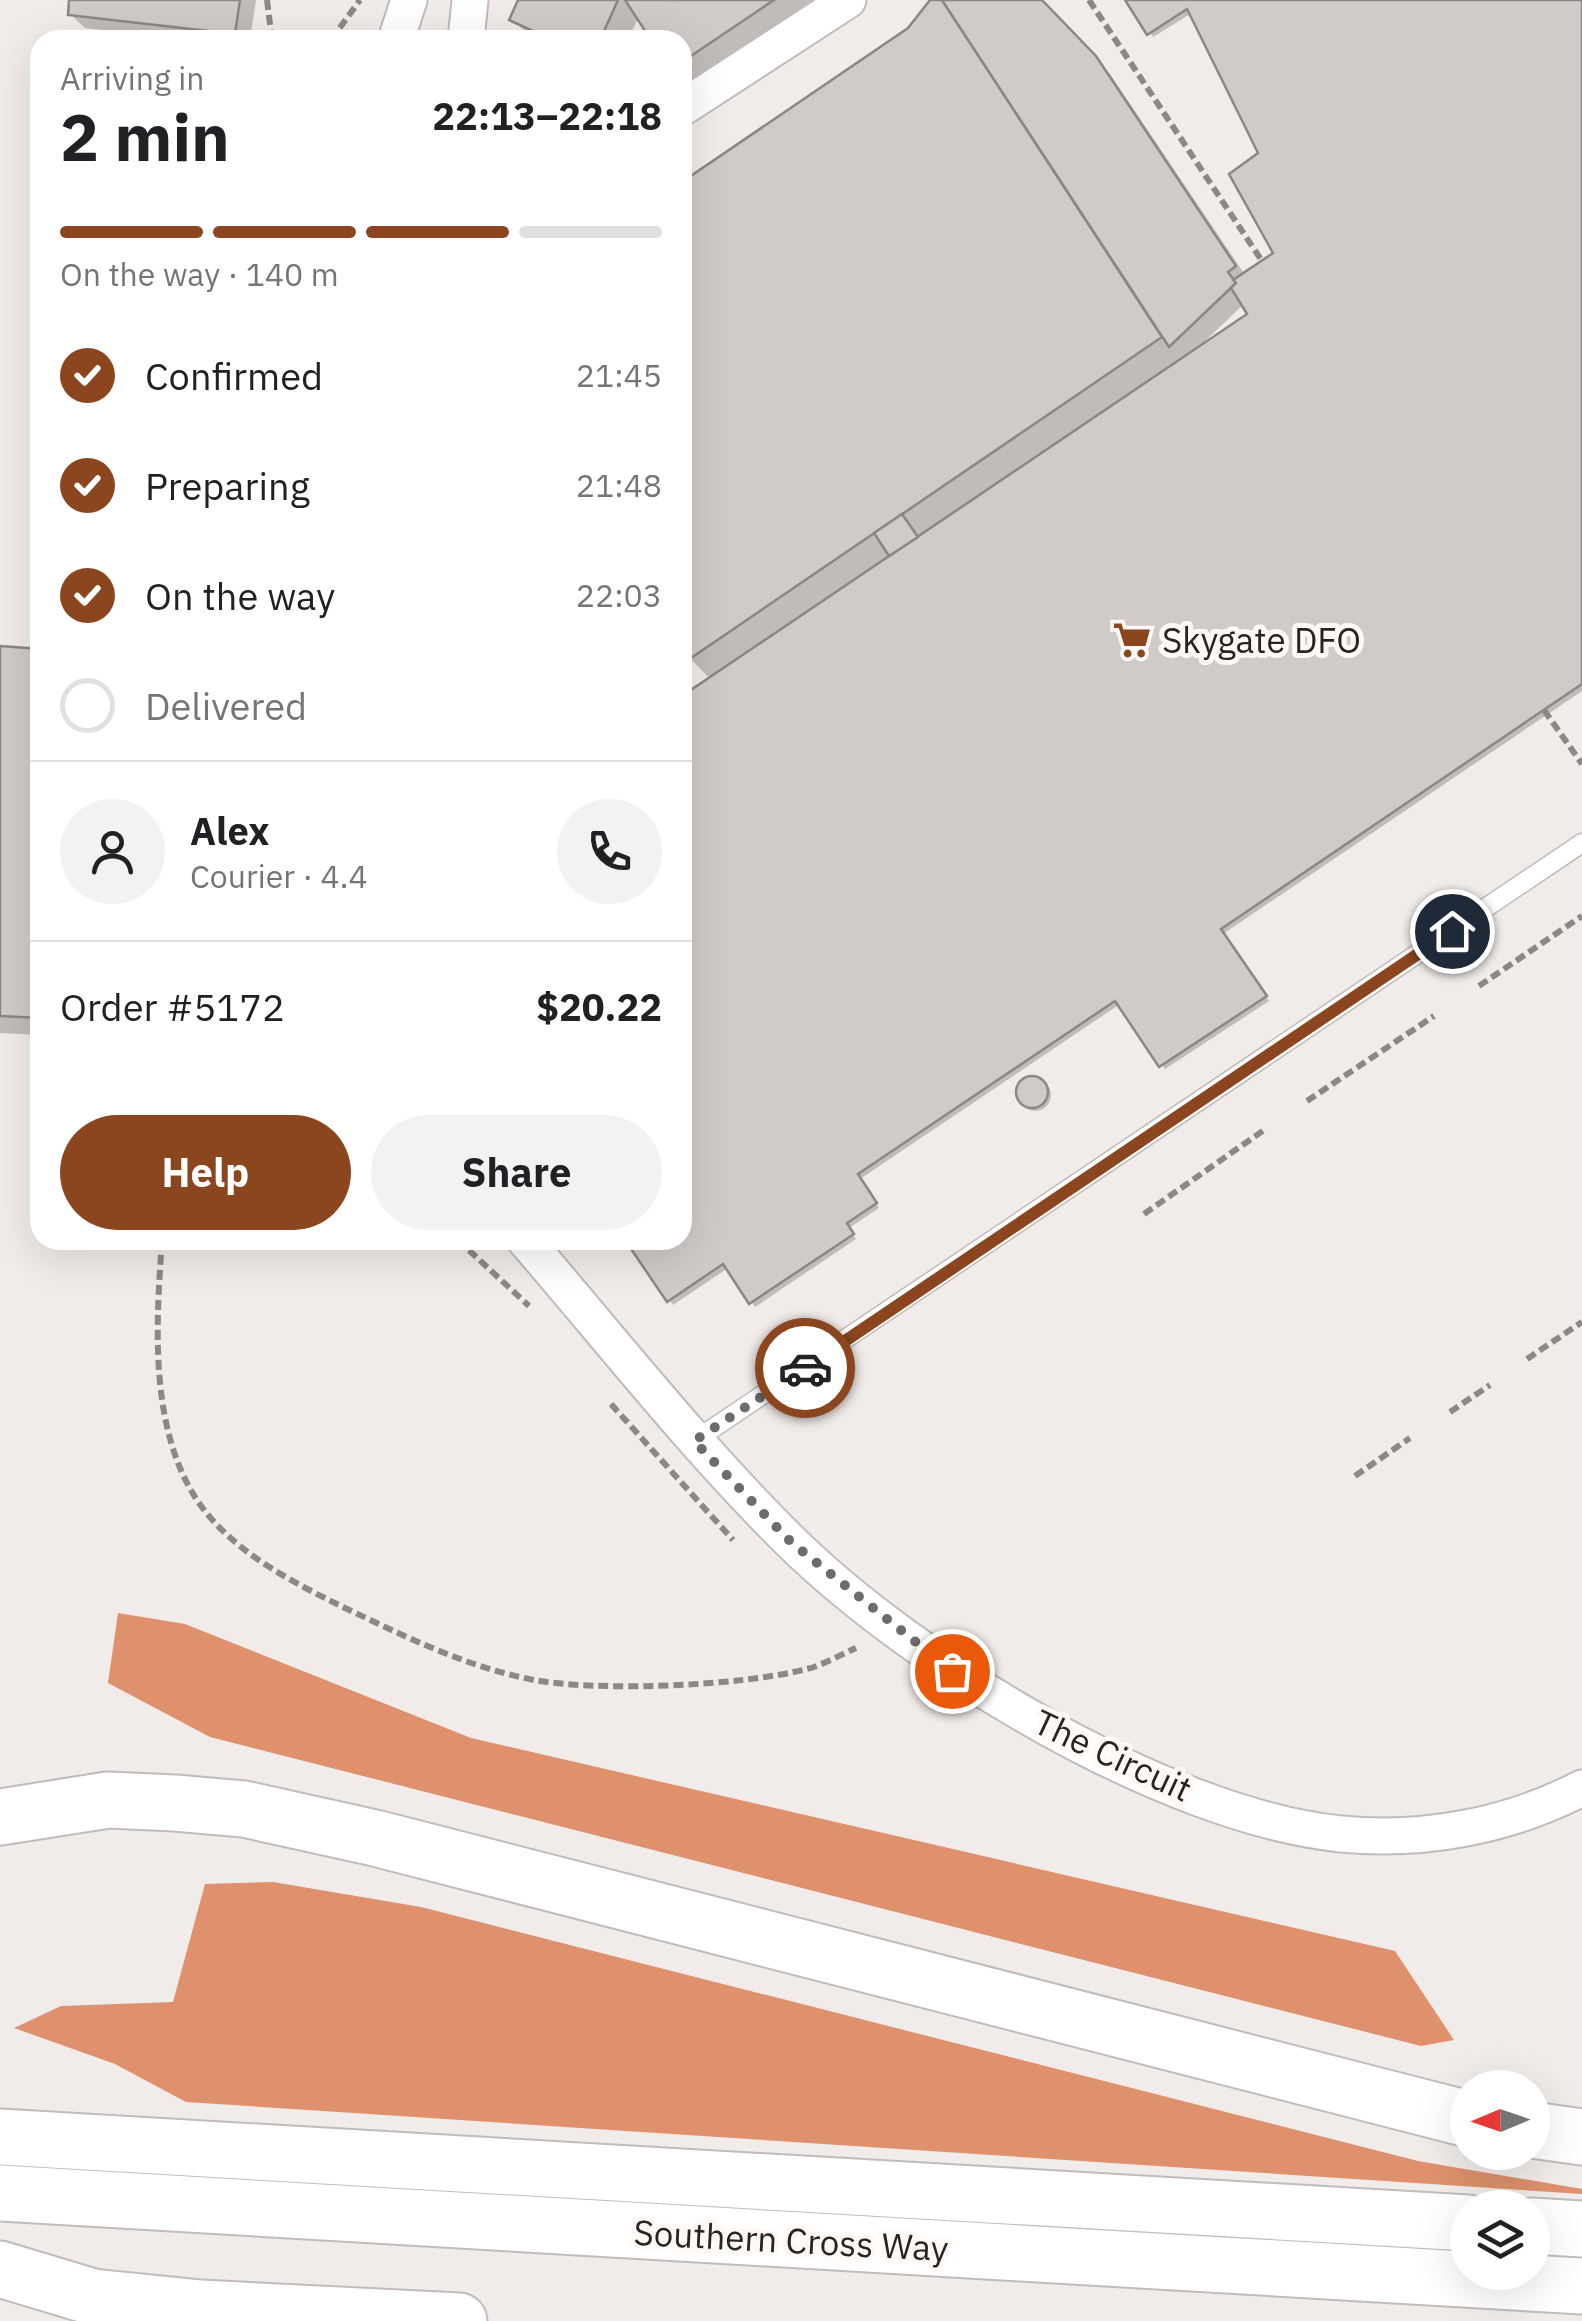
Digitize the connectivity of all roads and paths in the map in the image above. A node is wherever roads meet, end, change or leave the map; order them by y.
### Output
1 (267, 0) edge
2 (360, 0) edge
3 (409, 0) edge
4 (470, 0) edge
5 (848, 0) edge
6 (1089, 0) edge
7 (271, 30) edge
8 (339, 30) edge
9 (399, 30) edge
10 (467, 30) edge
11 (692, 101) edge
12 (1262, 261) dead end
13 (1544, 710) dead end
14 (1582, 764) edge
15 (1582, 843) edge
16 (1582, 916) edge
17 (1479, 986) dead end
18 (1434, 1016) dead end
19 (1308, 1101) dead end
20 (1264, 1130) dead end
21 (1144, 1214) dead end
22 (161, 1250) edge
23 (532, 1250) edge
24 (1582, 1322) edge
25 (1528, 1359) dead end
26 (1490, 1384) dead end
27 (1450, 1412) dead end
28 (1410, 1438) dead end
29 (694, 1441) junction
30 (1355, 1476) dead end
31 (856, 1648) dead end
32 (1582, 1788) edge
33 (0, 1817) edge
34 (1450, 2114) edge
35 (1550, 2133) edge
36 (0, 2137) edge
37 (1582, 2138) edge
38 (0, 2193) edge
39 (1450, 2222) edge
40 (1550, 2227) edge
41 (1582, 2229) edge
42 (0, 2269) edge
43 (1582, 2286) edge
44 (92, 2297) junction
45 (0, 2311) edge
46 (459, 2321) edge

1 - 7 path
2 - 8 path
3 - 9 street
4 - 10 street
5 - 11 street
6 - 12 path
13 - 14 path
15 - 29 lane
16 - 17 path
18 - 19 path
20 - 21 path
22 - 31 path
23 - 29 street, The Circuit
24 - 25 path
26 - 27 path
28 - 30 path
29 - 32 street, The Circuit
33 - 34 highway
35 - 37 highway
36 - 39 highway, Southern Cross Way
38 - 43 highway, Southern Cross Way
40 - 41 highway
42 - 44 highway
44 - 45 highway
44 - 46 highway

